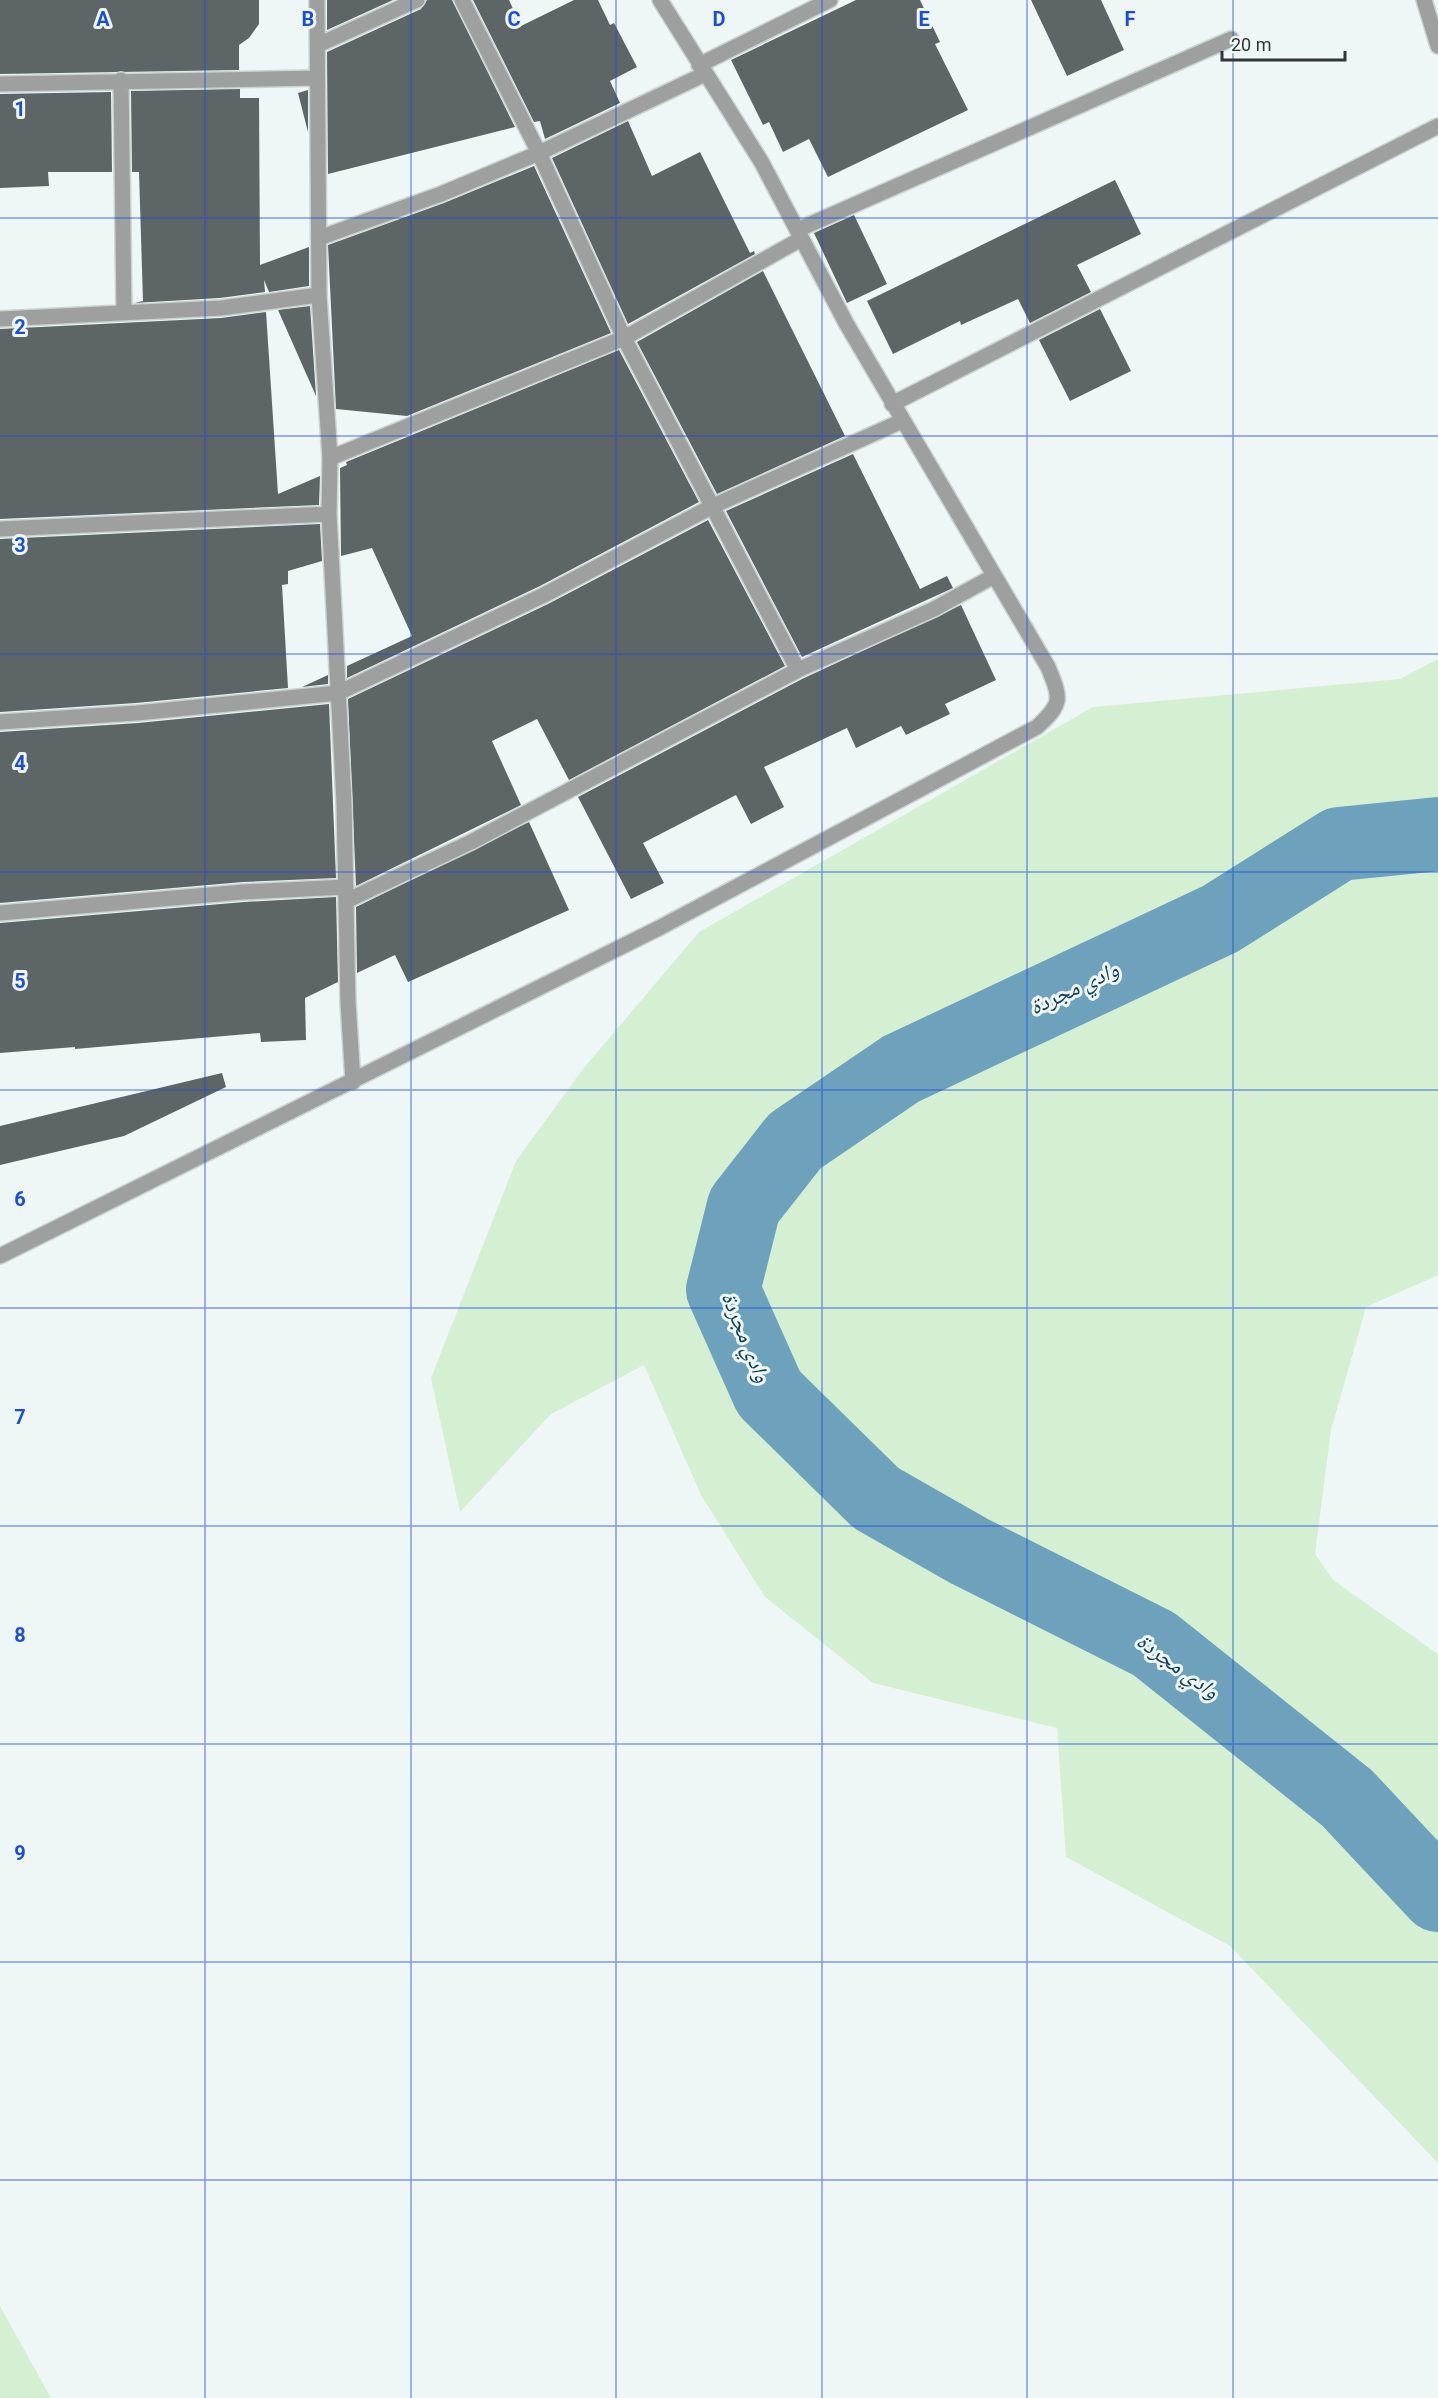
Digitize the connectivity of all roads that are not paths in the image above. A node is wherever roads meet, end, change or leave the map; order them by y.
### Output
1 (317, 0) edge
2 (417, 0) edge
3 (462, 0) edge
4 (660, 0) edge
5 (830, 0) edge
6 (1424, 0) edge
7 (1231, 39) dead end
8 (318, 45) junction
9 (1438, 46) edge
10 (702, 69) junction
11 (317, 78) junction
12 (121, 80) junction
13 (0, 84) edge
14 (1438, 126) edge
15 (539, 153) junction
16 (799, 235) junction
17 (319, 238) junction
18 (319, 295) junction
19 (124, 313) junction
20 (0, 320) edge
21 (624, 338) junction
22 (892, 404) junction
23 (902, 421) junction
24 (330, 458) junction
25 (713, 506) junction
26 (329, 514) junction
27 (0, 529) edge
28 (994, 576) junction
29 (798, 670) junction
30 (338, 693) junction
31 (0, 722) edge
32 (346, 894) junction
33 (0, 913) edge
34 (353, 1082) junction
35 (0, 1256) edge

1 - 8 street
2 - 8 street
3 - 15 street
4 - 10 street
5 - 10 street
6 - 9 street
7 - 16 street
8 - 11 street
10 - 15 street
10 - 16 street
11 - 12 street
11 - 17 street
12 - 13 street
12 - 19 street
14 - 22 street
15 - 17 street
15 - 21 street
16 - 21 street
16 - 22 street
17 - 18 street
18 - 19 street
18 - 24 street
19 - 20 street
21 - 24 street
21 - 25 street
22 - 23 street
23 - 25 street
23 - 28 street
24 - 26 street
25 - 29 street
25 - 30 street
26 - 27 street
26 - 30 street
28 - 29 street
28 - 34 street
29 - 32 street
30 - 31 street
30 - 32 street
32 - 33 street
32 - 34 street
34 - 35 street

